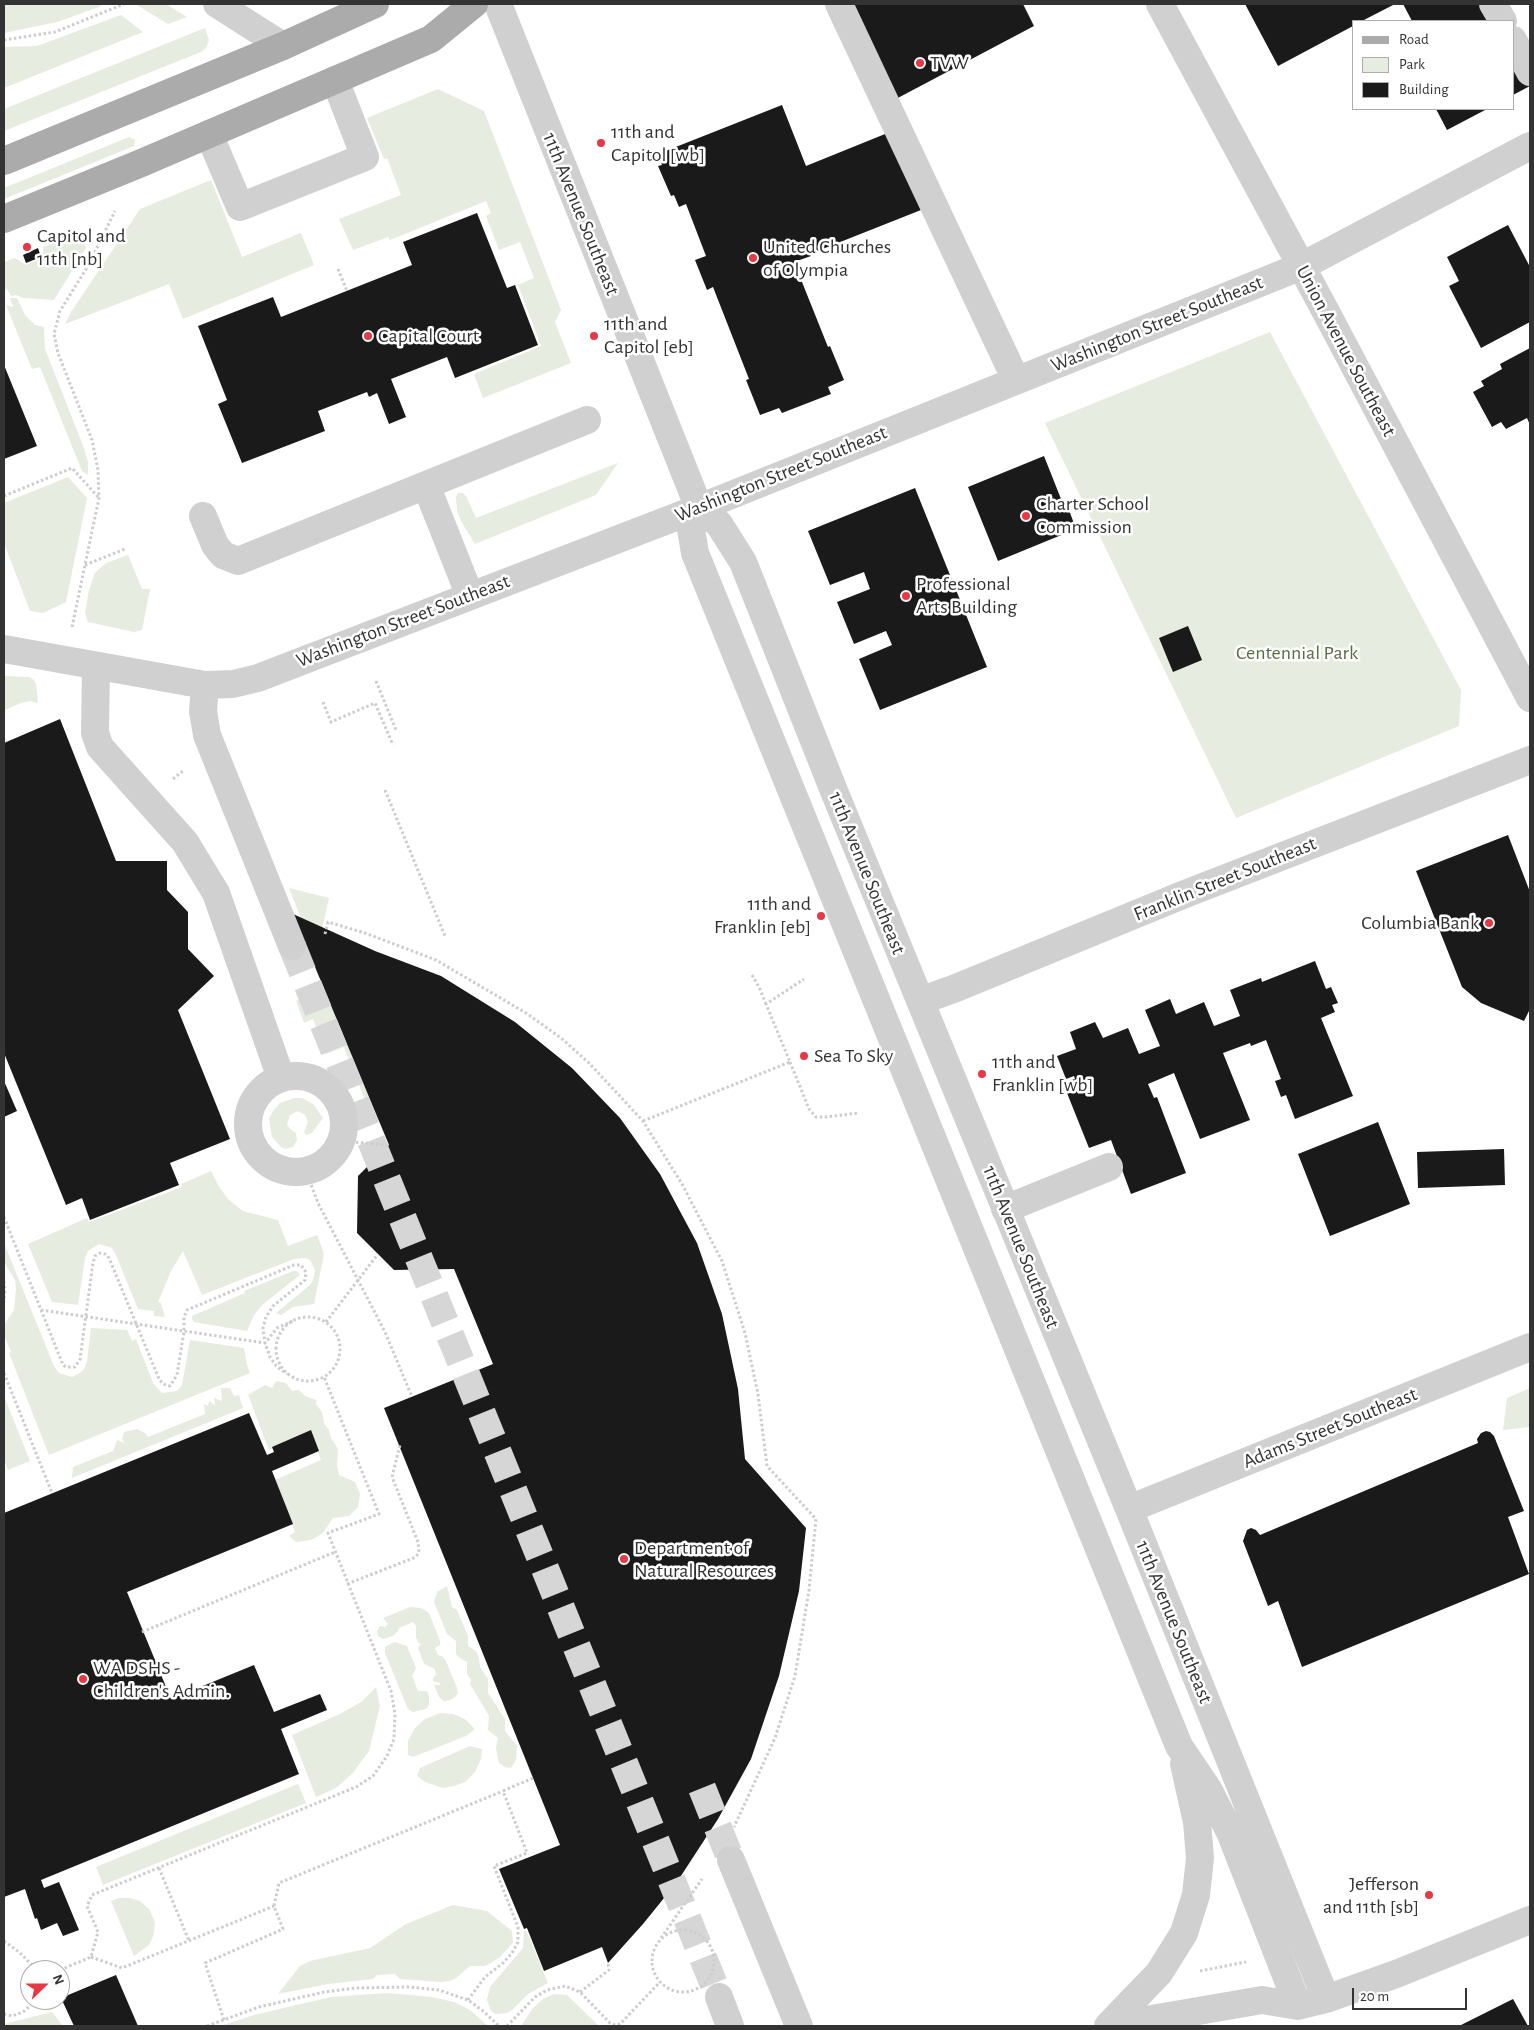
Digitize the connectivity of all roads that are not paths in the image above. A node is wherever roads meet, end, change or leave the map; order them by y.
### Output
1 (217, 4) edge
2 (375, 4) edge
3 (474, 4) edge
4 (498, 4) edge
5 (839, 4) edge
6 (1160, 4) edge
7 (1493, 4) edge
8 (1501, 20) edge
9 (1514, 42) edge
10 (283, 46) junction
11 (1530, 72) edge
12 (335, 80) junction
13 (209, 134) junction
14 (1530, 146) edge
15 (4, 161) edge
16 (4, 219) edge
17 (1302, 266) junction
18 (1016, 380) junction
19 (587, 420) dead end
20 (426, 485) junction
21 (698, 508) junction
22 (203, 516) dead end
23 (470, 596) junction
24 (4, 649) edge
25 (96, 667) junction
26 (205, 685) junction
27 (1530, 698) edge
28 (1530, 760) edge
29 (292, 946) tunnel mouth
30 (920, 1001) junction
31 (281, 1078) junction
32 (1109, 1167) dead end
33 (1005, 1209) junction
34 (1530, 1347) edge
35 (1129, 1508) junction
36 (1180, 1746) junction
37 (731, 1847) tunnel mouth
38 (1530, 1920) edge
39 (719, 1997) tunnel mouth
40 (1326, 1999) junction
41 (1290, 2016) edge
42 (730, 2026) edge
43 (799, 2026) edge
44 (1109, 2026) edge

1 - 10 street
2 - 10 main road
3 - 12 main road
4 - 21 street, 11th Avenue Southeast
5 - 18 street
6 - 17 street, Union Avenue Southeast
7 - 8 street
9 - 11 street
10 - 15 main road
12 - 13 main road
12 - 13 street
13 - 16 main road
14 - 17 street, Washington Street Southeast
17 - 18 street, Washington Street Southeast
17 - 27 street, Union Avenue Southeast
18 - 21 street, Washington Street Southeast
19 - 20 street
20 - 22 street
20 - 23 street
21 - 23 street, Washington Street Southeast
21 - 30 street, 11th Avenue Southeast
21 - 36 street, 11th Avenue Southeast
23 - 26 street, Washington Street Southeast
24 - 25 street, Washington Street Southeast
25 - 26 street, Washington Street Southeast
25 - 31 street
26 - 29 street
28 - 30 street, Franklin Street Southeast
30 - 33 street, 11th Avenue Southeast
31 - 31 street
32 - 33 street
33 - 35 street, 11th Avenue Southeast
34 - 35 street, Adams Street Southeast
35 - 40 street, 11th Avenue Southeast
36 - 41 street, 11th Avenue Southeast
36 - 44 street
37 - 43 street
38 - 40 street
39 - 42 street
40 - 41 street
41 - 44 street

